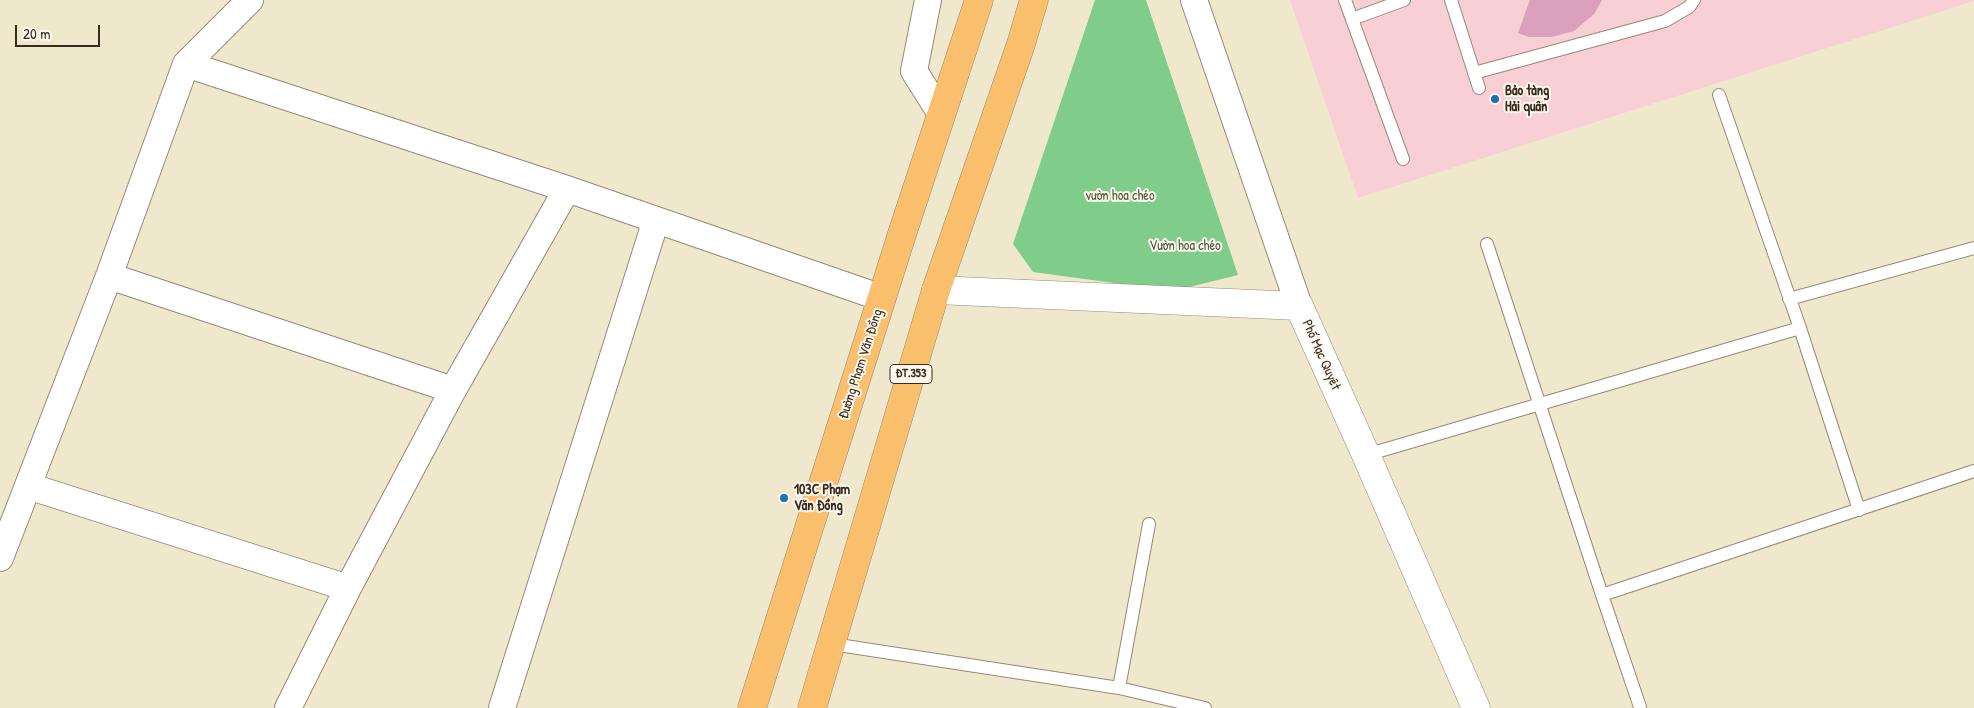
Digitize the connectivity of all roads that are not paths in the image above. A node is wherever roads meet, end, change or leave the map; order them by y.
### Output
1 (250, 0) edge
2 (928, 0) edge
3 (1034, 0) edge
4 (1345, 0) edge
5 (1404, 0) edge
6 (1451, 0) edge
7 (1694, 0) edge
8 (1199, 2) edge
9 (975, 11) edge
10 (1352, 19) junction
11 (186, 64) junction
12 (1474, 72) junction
13 (1479, 88) dead end
14 (1719, 95) dead end
15 (941, 114) junction
16 (1403, 159) dead end
17 (567, 189) junction
18 (656, 220) junction
19 (1487, 244) dead end
20 (1974, 248) edge
21 (109, 276) junction
22 (936, 290) junction
23 (882, 298) junction
24 (1789, 299) junction
25 (1299, 306) junction
26 (1800, 328) junction
27 (453, 390) junction
28 (1540, 403) junction
29 (1366, 454) junction
30 (1974, 471) edge
31 (28, 486) junction
32 (1860, 510) junction
33 (1149, 524) dead end
34 (0, 558) edge
35 (348, 588) junction
36 (1602, 596) junction
37 (832, 644) junction
38 (1119, 688) junction
39 (1640, 707) edge
40 (288, 708) edge
41 (502, 708) edge
42 (752, 708) edge
43 (812, 708) edge
44 (1205, 708) edge
45 (1476, 708) edge

1 - 11 street
2 - 15 street
3 - 22 main road, ĐT.353
4 - 10 lane
5 - 10 lane
6 - 12 lane
7 - 12 lane
8 - 25 street
9 - 15 main road, Đường Phạm Văn Đồng
10 - 16 lane
11 - 17 street
11 - 21 street
12 - 13 lane
14 - 24 lane
15 - 23 main road, Đường Phạm Văn Đồng
17 - 18 street
17 - 27 street
18 - 23 street
18 - 41 street
19 - 28 lane
20 - 24 lane
21 - 27 street
21 - 31 street
22 - 25 street, Phố Mạc Quyêt
22 - 37 main road, ĐT.353
23 - 42 main road, Đường Phạm Văn Đồng
24 - 26 lane
25 - 29 street, Phố Mạc Quyêt
26 - 28 lane
26 - 32 lane
27 - 35 street
28 - 29 lane
28 - 36 lane
29 - 45 street, Phố Mạc Quyêt
30 - 32 lane
31 - 34 street
31 - 35 street
32 - 36 lane
33 - 38 lane
35 - 40 street
36 - 39 lane
37 - 38 lane
37 - 43 main road, ĐT.353
38 - 44 lane

